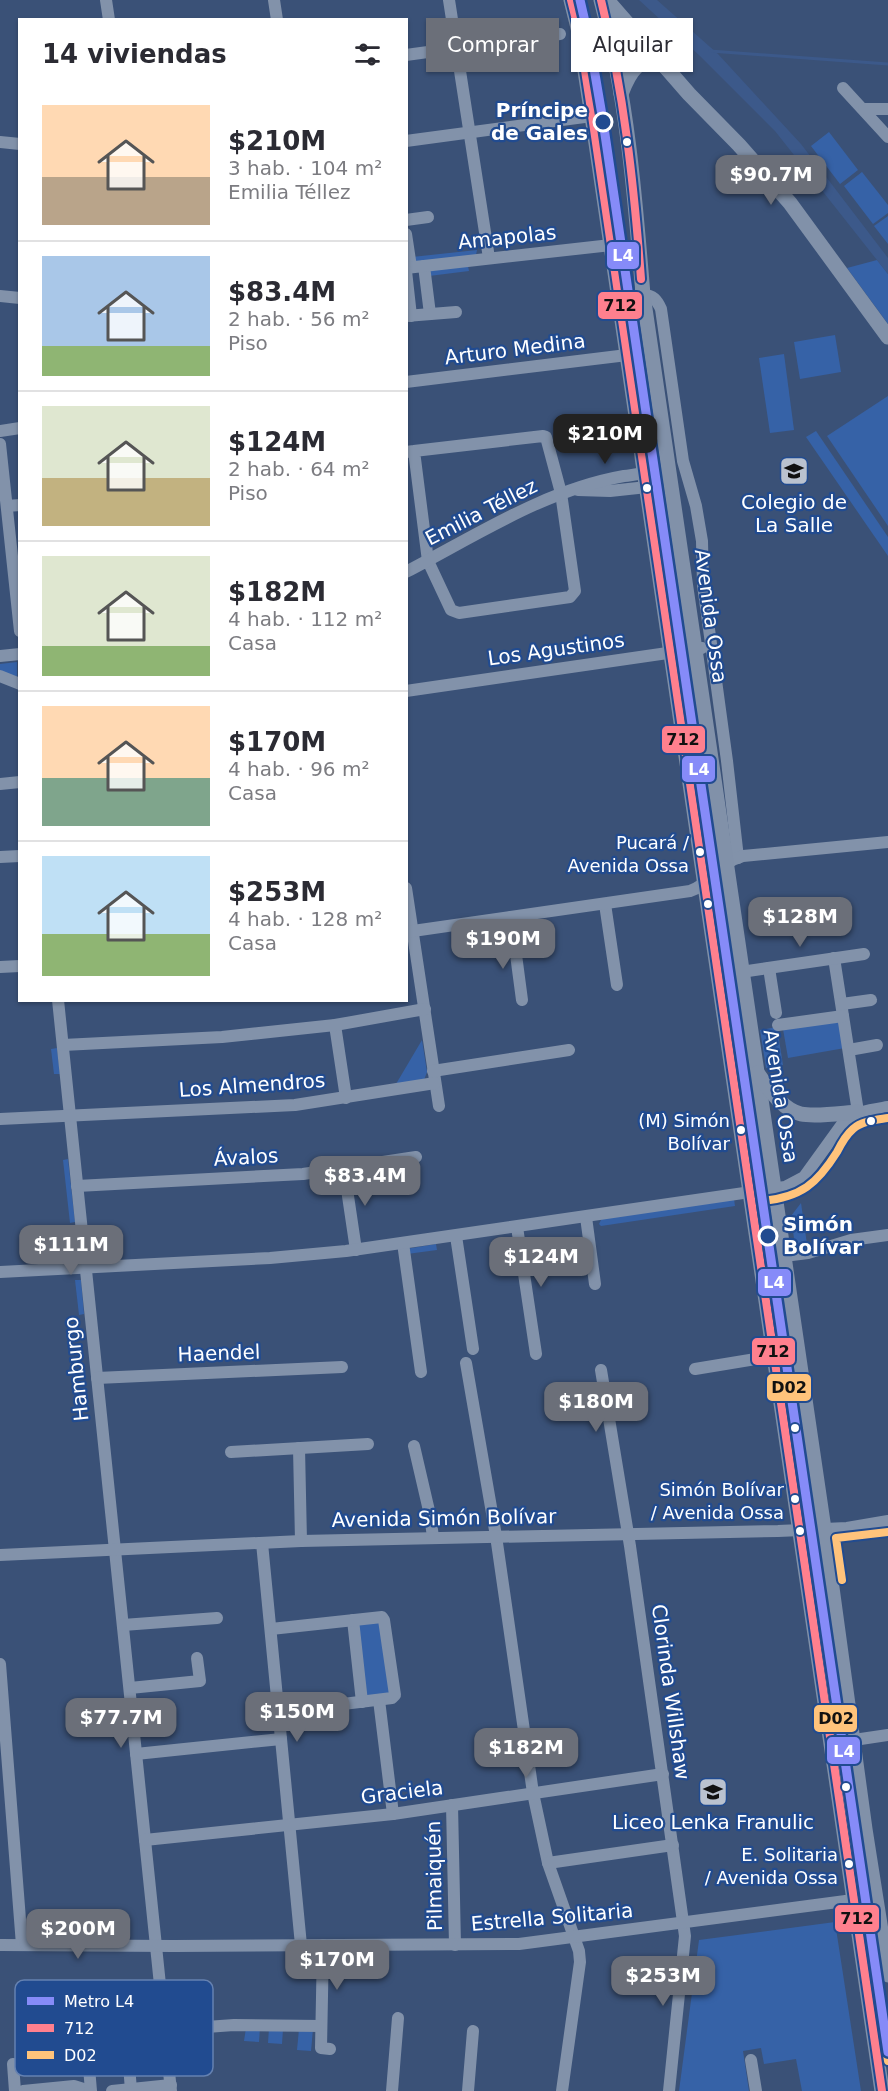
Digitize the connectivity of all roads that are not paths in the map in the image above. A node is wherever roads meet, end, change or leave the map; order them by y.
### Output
1 (106, 0) edge
2 (274, 0) edge
3 (449, 0) edge
4 (571, 0) edge
5 (601, 0) edge
6 (607, 0) edge
7 (109, 18) edge
8 (277, 18) edge
9 (452, 18) edge
10 (623, 18) edge
11 (426, 52) edge
12 (408, 55) edge
13 (460, 72) edge
14 (632, 72) edge
15 (671, 72) edge
16 (843, 88) dead end
17 (621, 94) junction
18 (888, 109) edge
19 (864, 110) junction
20 (592, 116) junction
21 (469, 132) junction
22 (888, 135) edge
23 (408, 141) edge
24 (0, 142) edge
25 (18, 144) edge
26 (428, 217) dead end
27 (408, 220) edge
28 (611, 244) junction
29 (408, 245) edge
30 (489, 258) junction
31 (412, 268) edge
32 (643, 295) junction
33 (0, 296) edge
34 (619, 297) junction
35 (18, 298) edge
36 (456, 312) dead end
37 (430, 314) junction
38 (409, 316) edge
39 (888, 337) edge
40 (627, 355) junction
41 (408, 382) edge
42 (18, 428) edge
43 (0, 431) edge
44 (0, 444) edge
45 (410, 451) edge
46 (670, 474) junction
47 (646, 480) junction
48 (568, 491) junction
49 (3, 492) edge
50 (13, 505) edge
51 (6, 558) edge
52 (428, 561) junction
53 (408, 571) edge
54 (17, 572) edge
55 (18, 591) edge
56 (711, 647) junction
57 (694, 649) junction
58 (671, 652) junction
59 (18, 654) edge
60 (0, 656) edge
61 (0, 676) edge
62 (18, 683) edge
63 (408, 691) edge
64 (18, 782) edge
65 (0, 784) edge
66 (888, 842) edge
67 (18, 856) edge
68 (0, 857) edge
69 (731, 860) junction
70 (705, 882) junction
71 (605, 904) junction
72 (408, 910) edge
73 (511, 917) junction
74 (410, 932) edge
75 (864, 954) dead end
76 (834, 958) junction
77 (18, 966) edge
78 (0, 967) edge
79 (769, 968) junction
80 (741, 972) junction
81 (617, 985) dead end
82 (522, 1000) dead end
83 (871, 1000) dead end
84 (58, 1002) edge
85 (425, 1009) junction
86 (842, 1010) junction
87 (335, 1025) junction
88 (63, 1045) junction
89 (878, 1045) dead end
90 (569, 1050) dead end
91 (849, 1050) junction
92 (757, 1073) junction
93 (434, 1077) junction
94 (346, 1098) junction
95 (439, 1106) dead end
96 (888, 1107) edge
97 (858, 1112) junction
98 (69, 1115) junction
99 (0, 1119) edge
100 (416, 1157) dead end
101 (344, 1169) junction
102 (77, 1186) junction
103 (774, 1189) junction
104 (751, 1192) junction
105 (586, 1216) junction
106 (517, 1227) junction
107 (888, 1235) edge
108 (456, 1236) junction
109 (403, 1243) junction
110 (356, 1250) junction
111 (784, 1257) junction
112 (86, 1268) junction
113 (0, 1272) edge
114 (595, 1284) dead end
115 (473, 1349) dead end
116 (536, 1354) dead end
117 (774, 1356) junction
118 (466, 1363) dead end
119 (342, 1367) dead end
120 (695, 1369) dead end
121 (601, 1370) dead end
122 (422, 1372) dead end
123 (97, 1378) junction
124 (368, 1444) dead end
125 (414, 1446) dead end
126 (299, 1448) junction
127 (231, 1452) dead end
128 (888, 1521) edge
129 (824, 1529) junction
130 (799, 1530) junction
131 (628, 1533) junction
132 (496, 1536) junction
133 (433, 1538) junction
134 (301, 1541) junction
135 (262, 1543) junction
136 (115, 1549) junction
137 (0, 1556) edge
138 (217, 1618) dead end
139 (353, 1620) junction
140 (123, 1625) junction
141 (271, 1629) junction
142 (197, 1658) dead end
143 (0, 1664) edge
144 (130, 1688) junction
145 (379, 1700) junction
146 (362, 1702) junction
147 (278, 1712) junction
148 (888, 1735) edge
149 (281, 1739) junction
150 (854, 1740) junction
151 (136, 1754) junction
152 (663, 1774) junction
153 (533, 1793) junction
154 (452, 1805) junction
155 (393, 1814) junction
156 (291, 1825) junction
157 (145, 1840) junction
158 (673, 1845) junction
159 (548, 1863) junction
160 (853, 1900) junction
161 (684, 1923) junction
162 (576, 1937) junction
163 (0, 1945) edge
164 (22, 1945) junction
165 (301, 1945) junction
166 (323, 1945) junction
167 (455, 1945) junction
168 (156, 1946) junction
169 (888, 1976) edge
170 (160, 1980) edge
171 (398, 2018) dead end
172 (321, 2026) junction
173 (213, 2027) edge
174 (473, 2031) dead end
175 (330, 2049) dead end
176 (751, 2060) dead end
177 (14, 2064) dead end
178 (89, 2076) edge
179 (171, 2088) edge
180 (131, 2090) edge
181 (15, 2091) edge
182 (23, 2091) edge
183 (90, 2091) edge
184 (112, 2091) edge
185 (392, 2091) edge
186 (468, 2091) edge
187 (562, 2091) edge
188 (669, 2091) edge
189 (756, 2091) edge
190 (882, 2091) edge

1 - 7 street
2 - 8 street
3 - 9 street
4 - 20 main road
5 - 17 main road, Avenida Ossa
6 - 10 main road
11 - 12 street
13 - 21 street
14 - 17 main road
15 - 39 main road
16 - 19 street
17 - 32 main road, Avenida Ossa
18 - 19 street
19 - 22 street
20 - 21 street
20 - 28 main road
21 - 23 street
21 - 30 street
24 - 25 street
26 - 27 street
28 - 30 street, Amapolas
28 - 34 main road
29 - 31 street
30 - 31 street, Amapolas
31 - 37 street
31 - 38 street
32 - 34 main road
32 - 46 main road, Avenida Ossa
32 - 56 street, Avenida Ossa
33 - 35 street
34 - 40 main road
36 - 37 street
37 - 38 street
40 - 41 street, Arturo Medina
40 - 47 main road
42 - 43 street
44 - 49 street
45 - 48 street
45 - 52 street
46 - 47 street, Emilia Téllez
46 - 57 main road, Avenida Ossa
47 - 48 street, Emilia Téllez
47 - 58 main road
48 - 52 street, Emilia Téllez
48 - 52 street
49 - 50 street
50 - 51 street
51 - 54 street
52 - 53 street, Emilia Téllez
54 - 55 street
56 - 57 street, Los Agustinos
56 - 69 street, Avenida Ossa
57 - 58 street, Los Agustinos
57 - 69 main road, Avenida Ossa
58 - 63 street, Los Agustinos
58 - 70 main road
59 - 60 street
61 - 62 street
64 - 65 street
66 - 69 street
67 - 68 street
69 - 70 street
69 - 80 main road, Avenida Ossa
70 - 71 street
70 - 104 main road
71 - 73 street
71 - 81 street
72 - 74 street
73 - 74 street
73 - 82 street
74 - 85 street
75 - 76 street
76 - 79 street
76 - 86 street
77 - 78 street
79 - 80 street
79 - 86 street
80 - 92 main road, Avenida Ossa
83 - 86 street
84 - 88 street, Hamburgo
85 - 87 street
85 - 93 street
86 - 91 street
87 - 88 street
87 - 94 street
88 - 98 street, Hamburgo
89 - 91 street
90 - 93 street, Los Almendros
91 - 97 street
92 - 97 main road
92 - 103 main road, Avenida Ossa
93 - 94 street, Los Almendros
93 - 95 street
94 - 98 street, Los Almendros
96 - 97 street
97 - 103 street
98 - 99 street, Los Almendros
98 - 102 street, Hamburgo
100 - 101 street, Ávalos
101 - 102 street, Ávalos
101 - 110 street
102 - 112 street, Hamburgo
103 - 104 street
103 - 111 main road, Avenida Ossa
104 - 105 street
104 - 117 main road
105 - 106 street
105 - 114 street
106 - 108 street
106 - 116 street
107 - 111 street
108 - 109 street
108 - 115 street
109 - 110 street
109 - 122 street
110 - 112 street
111 - 129 main road, Avenida Ossa
112 - 113 street
112 - 123 street, Hamburgo
117 - 120 street
117 - 130 main road
118 - 132 street
119 - 123 street, Haendel
121 - 131 street, Clorinda Willshaw
123 - 136 street, Hamburgo
124 - 126 street
125 - 133 street
126 - 127 street
126 - 134 street
128 - 129 street, Avenida Simón Bolívar
129 - 130 street, Avenida Simón Bolívar
129 - 150 main road, Avenida Ossa
130 - 131 street, Avenida Simón Bolívar
130 - 160 main road
131 - 132 street, Avenida Simón Bolívar
131 - 152 street, Clorinda Willshaw
132 - 133 street, Avenida Simón Bolívar
132 - 153 street
133 - 134 street, Avenida Simón Bolívar
134 - 135 street, Avenida Simón Bolívar
135 - 136 street, Avenida Simón Bolívar
135 - 141 street
136 - 137 street, Avenida Simón Bolívar
136 - 140 street, Hamburgo
138 - 140 street
139 - 141 street
139 - 145 street
139 - 146 street
140 - 144 street, Hamburgo
141 - 147 street
142 - 144 street
143 - 164 street
144 - 151 street, Hamburgo
145 - 146 street
145 - 155 street
146 - 147 street
147 - 149 street
148 - 150 street
149 - 151 street
149 - 156 street
150 - 169 main road, Avenida Ossa
151 - 157 street, Hamburgo
152 - 153 street, Graciela
152 - 158 street, Clorinda Willshaw
153 - 154 street, Graciela
153 - 159 street
154 - 155 street, Graciela
154 - 167 street, Pilmaiquén
155 - 156 street, Graciela
156 - 157 street, Graciela
156 - 165 street
157 - 168 street, Hamburgo
158 - 159 street
158 - 161 street, Clorinda Willshaw
159 - 162 street
160 - 161 street, Estrella Solitaria
160 - 190 main road
161 - 162 street, Estrella Solitaria
161 - 188 street, Clorinda Willshaw
162 - 167 street, Estrella Solitaria
162 - 187 street
163 - 164 street, Estrella Solitaria
164 - 168 street, Estrella Solitaria
165 - 166 street, Estrella Solitaria
165 - 168 street, Estrella Solitaria
166 - 167 street, Estrella Solitaria
166 - 172 street
168 - 170 street, Hamburgo
171 - 185 street
172 - 173 street
172 - 175 street
174 - 186 street
176 - 189 street
177 - 181 street
178 - 183 street
179 - 180 street, Hamburgo
180 - 184 street, Hamburgo
182 - 183 street

